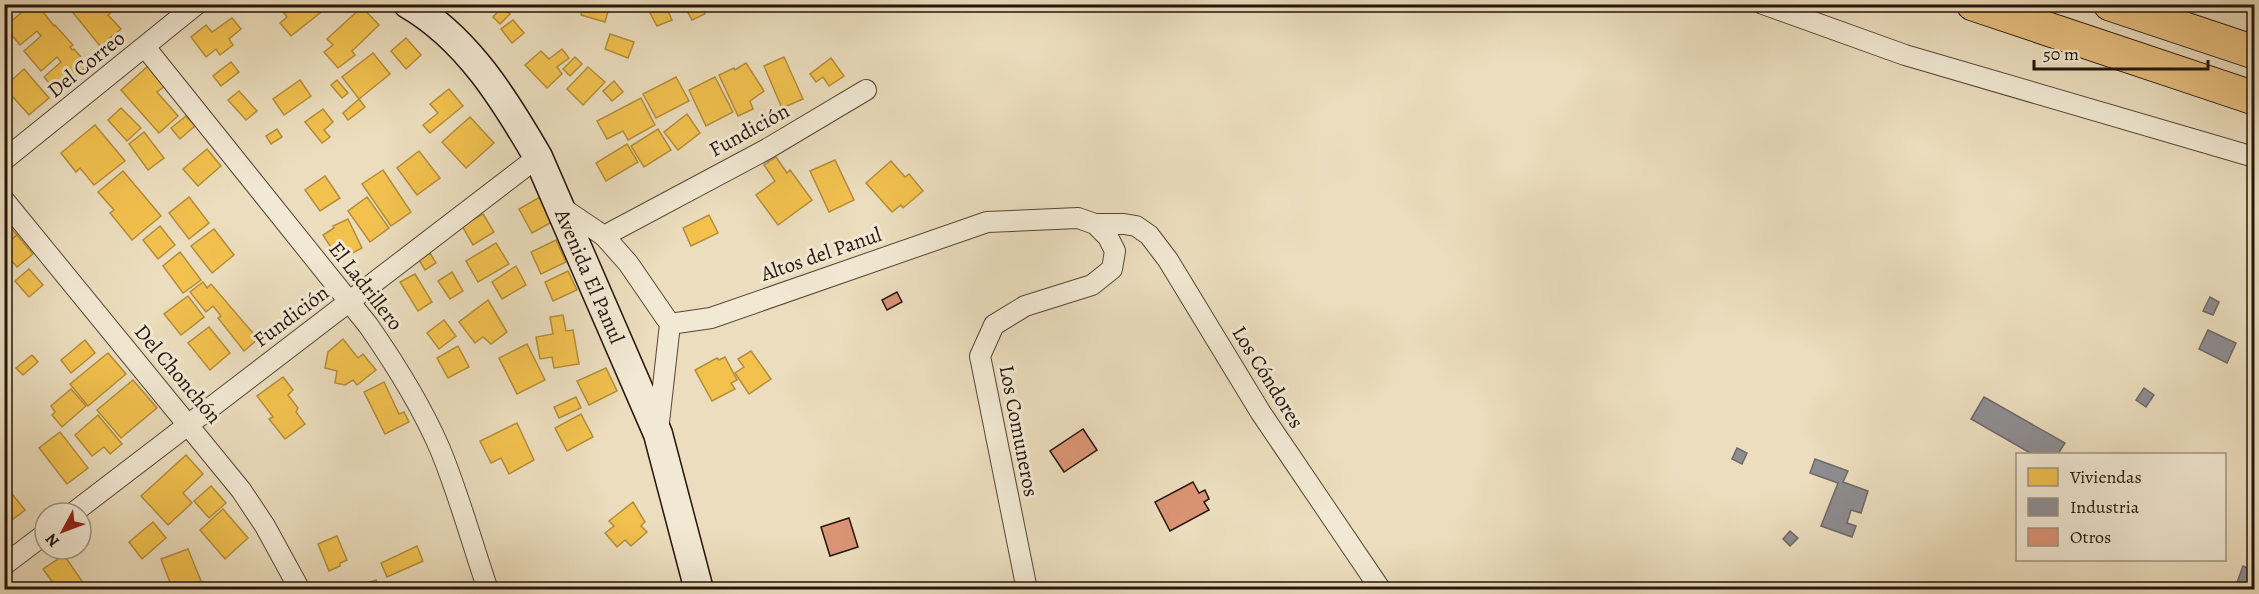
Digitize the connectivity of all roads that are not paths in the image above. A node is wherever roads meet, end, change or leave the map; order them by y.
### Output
1 (196, 4) edge
2 (408, 4) edge
3 (1763, 4) edge
4 (1973, 4) edge
5 (2110, 4) edge
6 (145, 47) junction
7 (2254, 52) edge
8 (866, 90) dead end
9 (2254, 98) edge
10 (538, 157) junction
11 (2254, 157) edge
12 (4, 160) edge
13 (4, 200) edge
14 (561, 207) junction
15 (1095, 224) junction
16 (604, 236) junction
17 (349, 301) junction
18 (670, 324) junction
19 (188, 425) junction
20 (658, 434) junction
21 (89, 501) edge
22 (33, 543) edge
23 (4, 565) edge
24 (300, 590) edge
25 (488, 590) edge
26 (699, 590) edge
27 (1027, 590) edge
28 (1381, 590) edge

1 - 6 street, Del Correo
2 - 10 street, Avenida El Panul
3 - 11 street
4 - 9 highway
5 - 7 highway
6 - 12 street, Del Correo
6 - 17 street, El Ladrillero
8 - 16 street, Fundición
10 - 14 street, Avenida El Panul
10 - 17 street, Fundición
13 - 19 street, Del Chonchón
14 - 16 street
14 - 20 street, Avenida El Panul
15 - 18 street, Altos del Panul
15 - 27 street, Los Comuneros
15 - 28 street, Los Cóndores
16 - 18 street
17 - 19 street, Fundición
17 - 25 street, El Ladrillero
18 - 20 street
19 - 21 street, Fundición
19 - 24 street, Del Chonchón
20 - 26 street, Avenida El Panul
22 - 23 street

